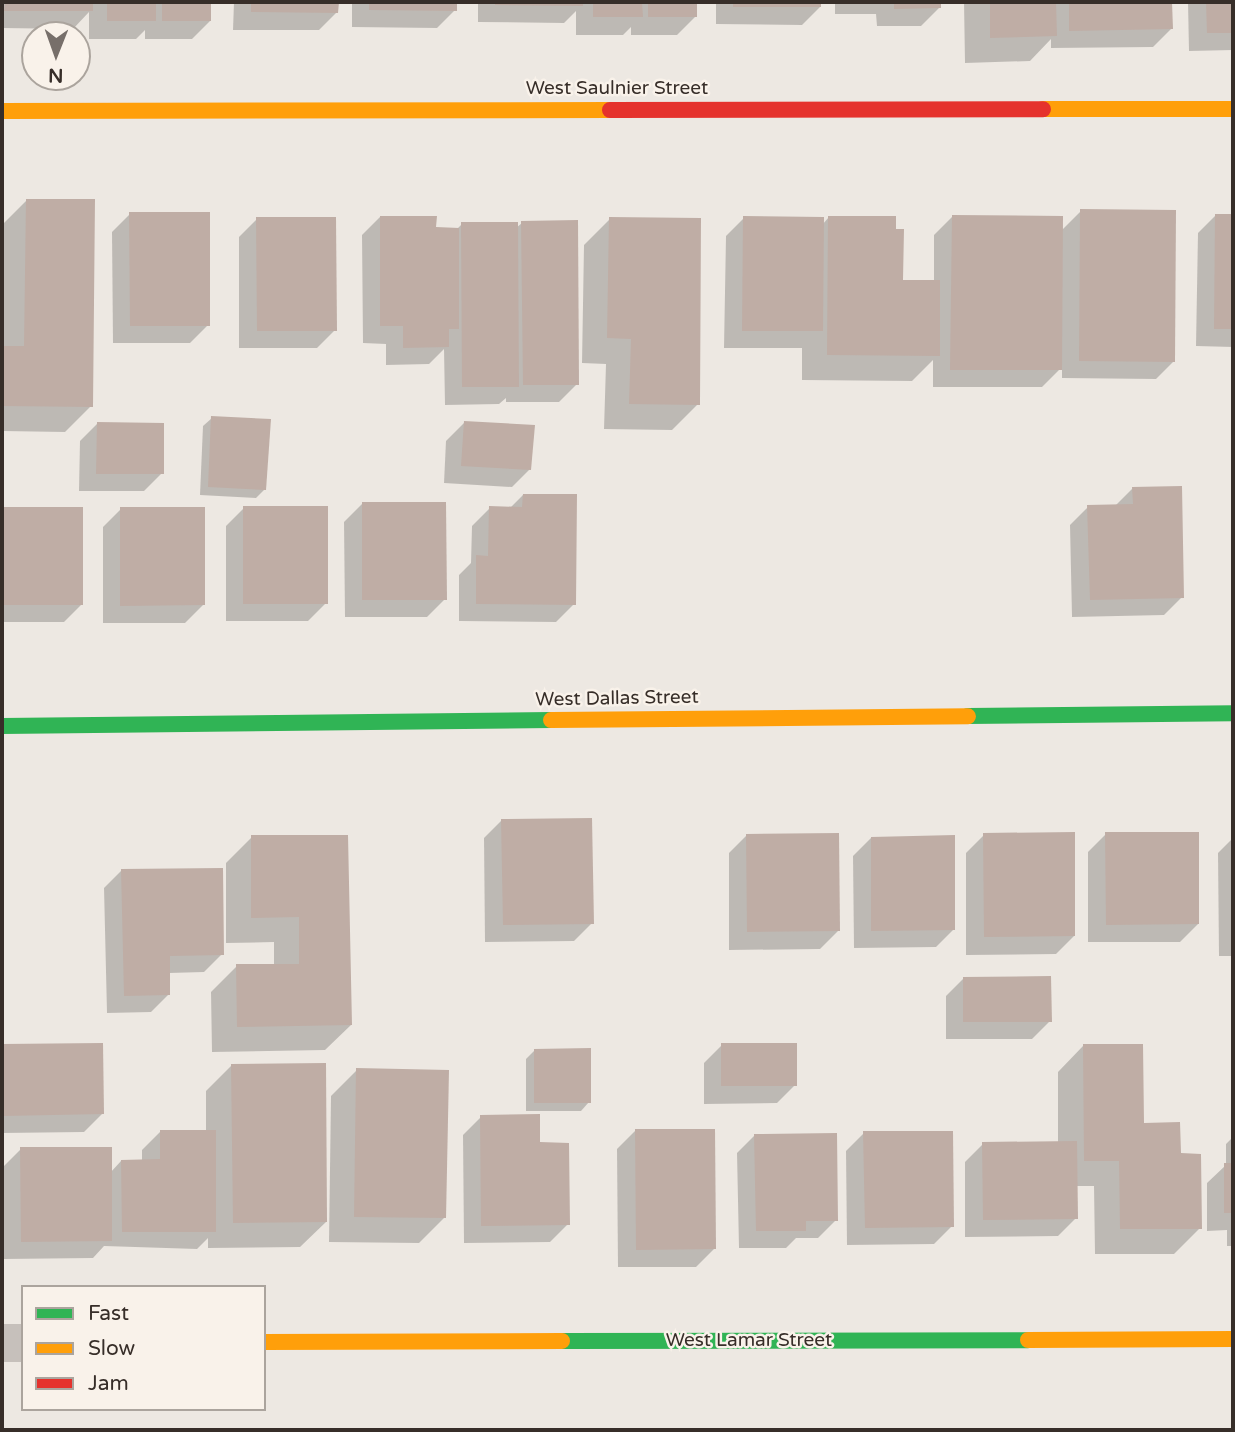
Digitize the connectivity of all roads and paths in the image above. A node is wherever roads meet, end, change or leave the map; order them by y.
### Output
1 (1233, 109) edge
2 (2, 111) edge
3 (1233, 713) edge
4 (2, 726) edge
5 (1233, 1339) edge
6 (266, 1342) edge
7 (2, 1343) edge
8 (21, 1343) edge

1 - 2 street, West Saulnier Street
3 - 4 street, West Dallas Street
5 - 6 street, West Lamar Street
7 - 8 street

